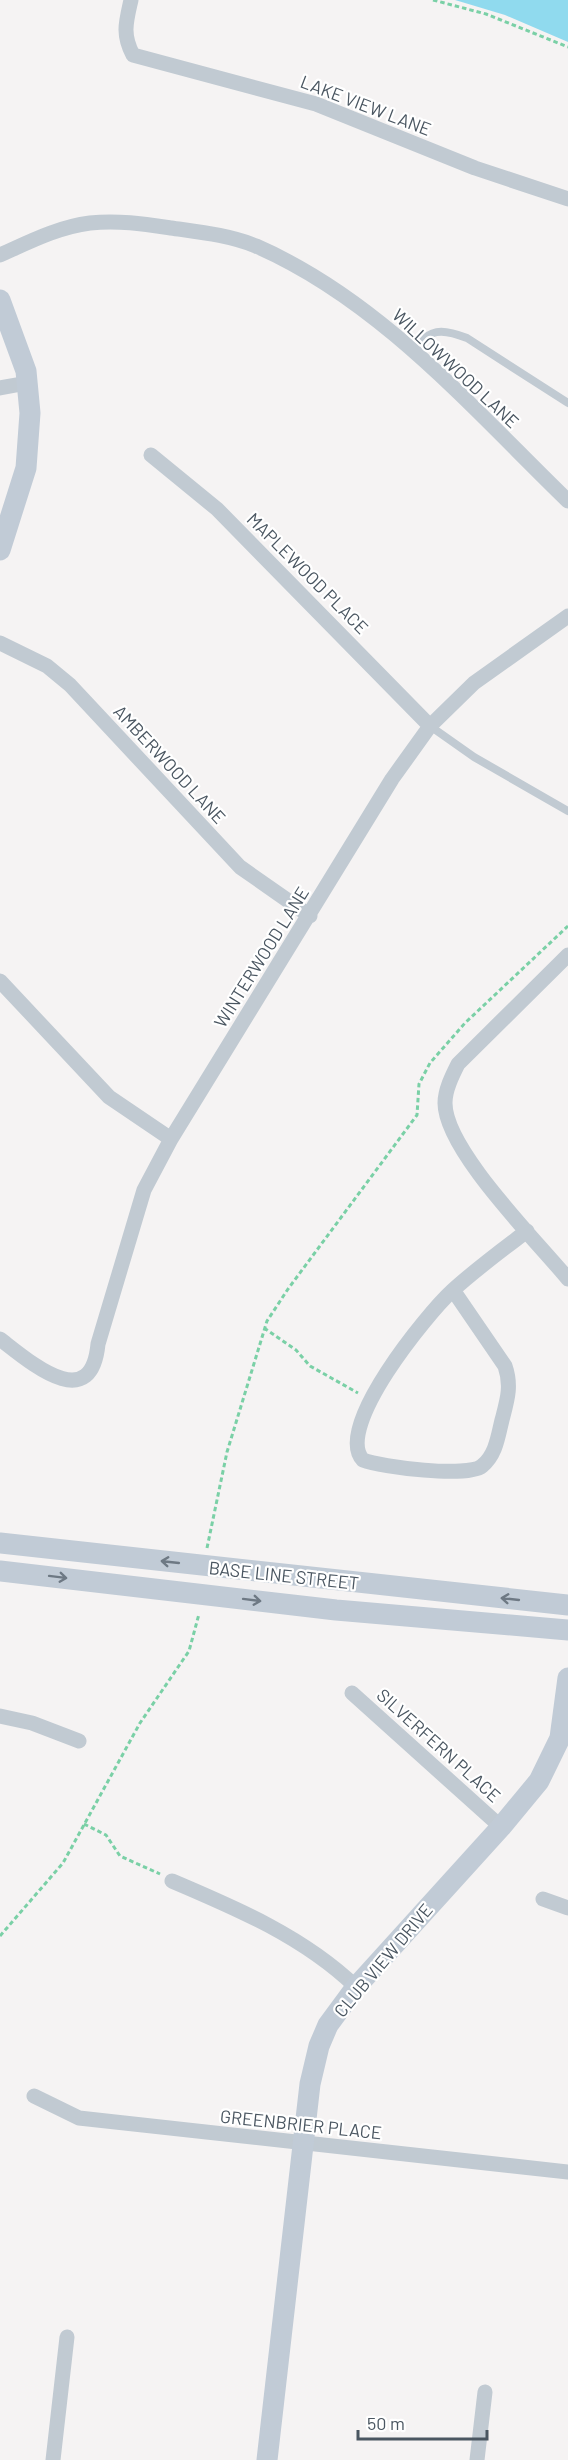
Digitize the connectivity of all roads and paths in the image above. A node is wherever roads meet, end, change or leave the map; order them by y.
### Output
1 (131, 0) edge
2 (433, 0) edge
3 (568, 47) edge
4 (568, 199) edge
5 (0, 255) edge
6 (0, 300) edge
7 (410, 348) junction
8 (27, 383) junction
9 (0, 388) edge
10 (568, 403) edge
11 (152, 455) dead end
12 (568, 501) edge
13 (0, 550) edge
14 (568, 616) edge
15 (0, 643) edge
16 (430, 726) junction
17 (568, 811) edge
18 (310, 916) junction
19 (568, 926) edge
20 (568, 955) edge
21 (0, 981) edge
22 (171, 1139) junction
23 (527, 1231) junction
24 (568, 1279) edge
25 (453, 1290) junction
26 (264, 1328) junction
27 (0, 1339) edge
28 (370, 1399) junction
29 (0, 1543) edge
30 (207, 1550) dead end
31 (0, 1570) edge
32 (200, 1605) dead end
33 (568, 1605) edge
34 (568, 1630) edge
35 (568, 1678) edge
36 (352, 1693) dead end
37 (0, 1716) edge
38 (79, 1742) dead end
39 (84, 1824) junction
40 (501, 1827) junction
41 (141, 1864) dead end
42 (172, 1881) dead end
43 (543, 1899) dead end
44 (568, 1908) edge
45 (0, 1936) edge
46 (356, 1987) junction
47 (34, 2096) dead end
48 (303, 2144) junction
49 (568, 2172) edge
50 (67, 2337) dead end
51 (485, 2392) dead end
52 (53, 2460) edge
53 (267, 2460) edge
54 (477, 2460) edge

1 - 4 street, LAKE VIEW LANE
2 - 3 path
5 - 7 street, WILLOWWOOD LANE
6 - 8 main road
7 - 10 lane
7 - 12 street, WILLOWWOOD LANE
8 - 9 street
8 - 13 main road
11 - 16 street, MAPLEWOOD PLACE
14 - 16 street, WINTERWOOD LANE
15 - 18 street, AMBERWOOD LANE
16 - 17 lane
16 - 18 street, WINTERWOOD LANE
18 - 22 street, WINTERWOOD LANE
19 - 26 path
20 - 23 street
21 - 22 street
22 - 27 street, WINTERWOOD LANE
23 - 24 street
23 - 25 street
25 - 28 street
25 - 28 street
26 - 28 path
26 - 30 path
33 -> 29 main road, BASE LINE STREET
31 -> 34 main road, BASE LINE STREET
32 - 39 path
35 - 40 main road, CLUB VIEW DRIVE
36 - 40 street, SILVERFERN PLACE
37 - 38 street
39 - 41 path
39 - 45 path
40 - 46 main road, CLUB VIEW DRIVE
42 - 46 street
43 - 44 street
46 - 48 main road, CLUB VIEW DRIVE
47 - 48 street, GREENBRIER PLACE
48 - 49 street, GREENBRIER PLACE
48 - 53 main road, CLUB VIEW DRIVE
50 - 52 street
51 - 54 street

